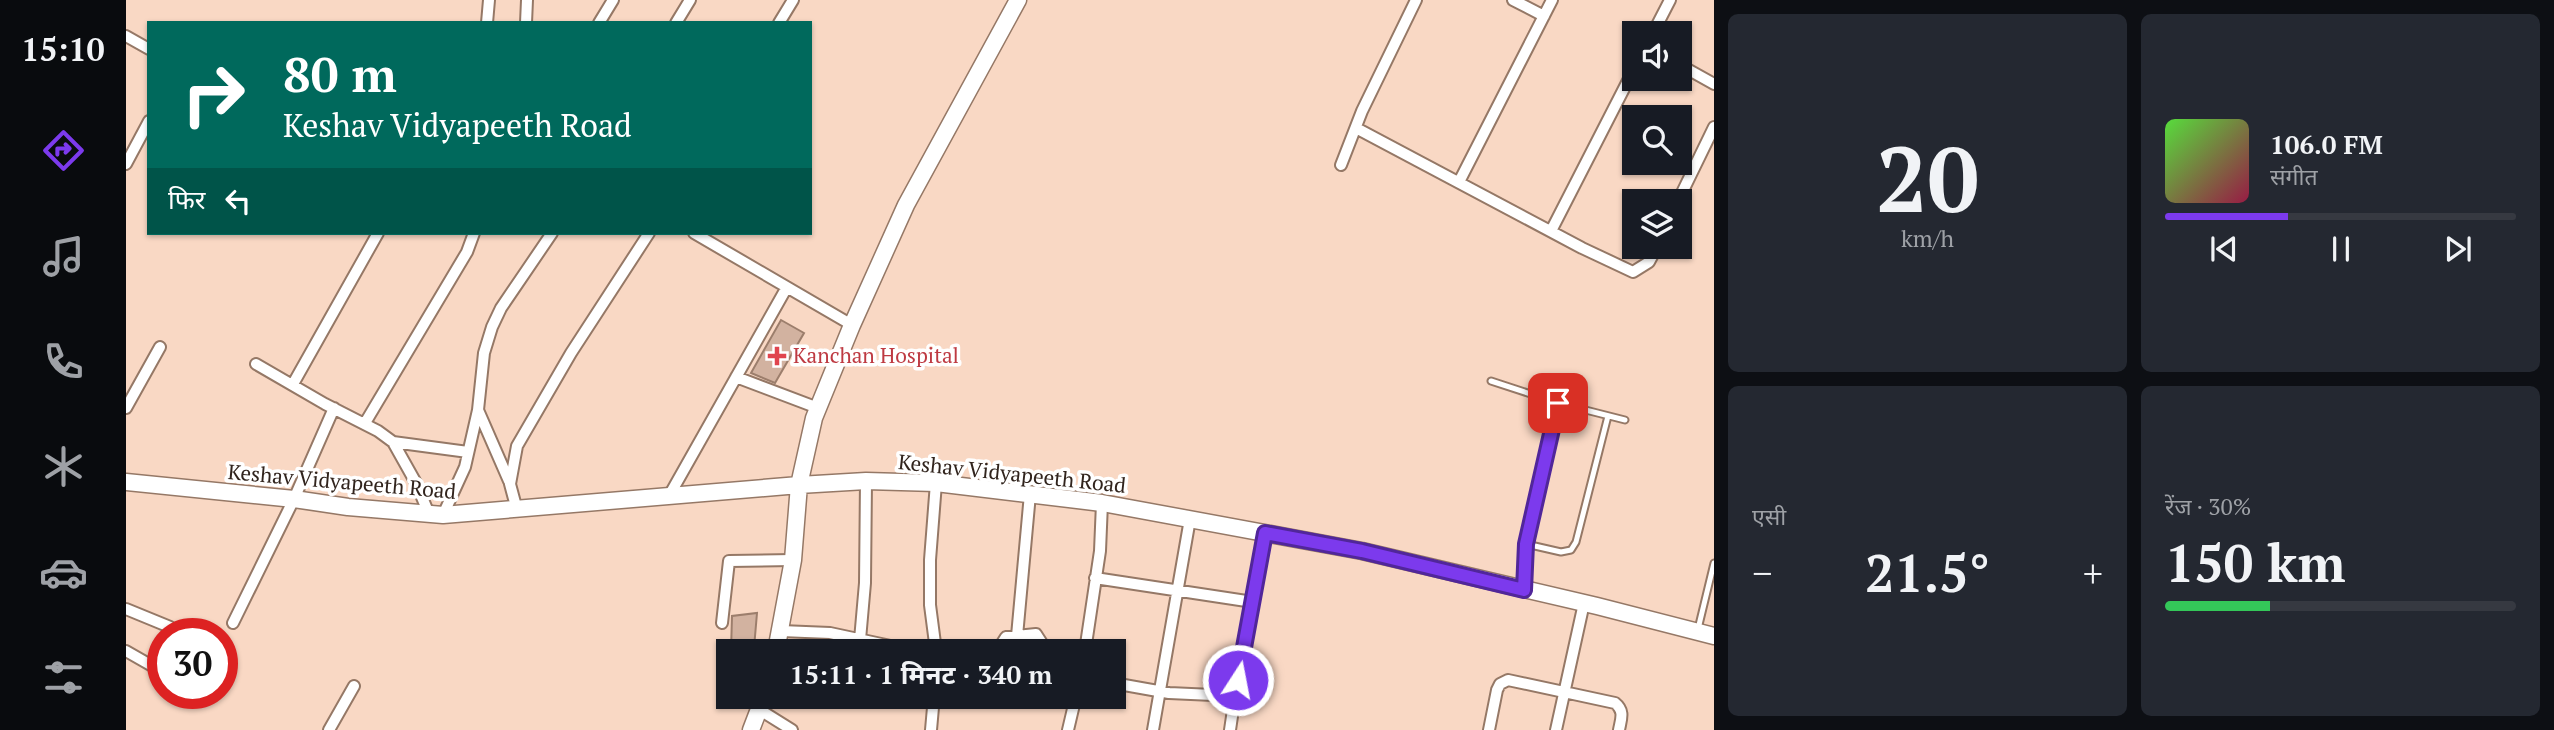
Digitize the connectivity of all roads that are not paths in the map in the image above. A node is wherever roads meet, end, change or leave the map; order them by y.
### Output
1 (489, 0) edge
2 (527, 0) edge
3 (613, 0) edge
4 (690, 0) edge
5 (793, 0) edge
6 (1017, 0) edge
7 (1416, 0) edge
8 (1513, 0) edge
9 (1552, 0) edge
10 (1670, 0) edge
11 (1544, 16) junction
12 (487, 21) edge
13 (526, 21) edge
14 (600, 21) edge
15 (677, 21) edge
16 (780, 21) edge
17 (1659, 21) edge
18 (126, 36) edge
19 (147, 48) edge
20 (1692, 72) edge
21 (1714, 84) edge
22 (1623, 91) edge
23 (147, 125) edge
24 (1714, 127) edge
25 (1356, 128) junction
26 (126, 164) edge
27 (1341, 165) dead end
28 (1459, 182) junction
29 (1684, 189) edge
30 (1551, 231) junction
31 (377, 235) edge
32 (473, 235) edge
33 (551, 235) edge
34 (648, 235) edge
35 (697, 235) edge
36 (1651, 259) edge
37 (787, 287) junction
38 (852, 325) junction
39 (160, 347) dead end
40 (256, 364) dead end
41 (736, 377) junction
42 (1491, 380) dead end
43 (293, 384) junction
44 (1558, 403) junction
45 (126, 408) edge
46 (334, 408) junction
47 (818, 408) junction
48 (478, 410) junction
49 (1608, 416) junction
50 (1625, 420) dead end
51 (365, 423) junction
52 (393, 442) junction
53 (468, 452) junction
54 (866, 481) junction
55 (126, 482) edge
56 (936, 483) junction
57 (510, 484) junction
58 (799, 485) junction
59 (1030, 494) junction
60 (669, 496) junction
61 (294, 499) junction
62 (1102, 503) junction
63 (517, 510) junction
64 (436, 515) junction
65 (1190, 519) junction
66 (1265, 533) junction
67 (1526, 544) junction
68 (793, 560) junction
69 (1714, 563) edge
70 (1095, 578) junction
71 (1177, 590) junction
72 (1524, 590) junction
73 (1253, 602) junction
74 (1584, 603) junction
75 (126, 609) edge
76 (148, 618) edge
77 (235, 618) edge
78 (722, 623) dead end
79 (781, 631) junction
80 (1697, 632) junction
81 (1017, 636) junction
82 (1714, 636) edge
83 (779, 639) edge
84 (845, 639) edge
85 (860, 639) edge
86 (935, 639) edge
87 (1005, 639) edge
88 (1039, 639) edge
89 (1087, 639) edge
90 (126, 651) edge
91 (147, 663) edge
92 (1126, 685) edge
93 (354, 686) dead end
94 (1159, 691) junction
95 (1565, 692) junction
96 (1235, 696) junction
97 (760, 709) edge
98 (769, 709) edge
99 (933, 709) edge
100 (1073, 709) edge
101 (330, 730) edge
102 (751, 730) edge
103 (792, 730) edge
104 (932, 730) edge
105 (1068, 730) edge
106 (1153, 730) edge
107 (1230, 730) edge
108 (1489, 730) edge
109 (1556, 730) edge
110 (1619, 730) edge

1 - 12 street
2 - 13 street
3 - 14 street
4 - 15 street
5 - 16 street
6 - 38 street
7 - 25 street
8 - 11 street
9 - 11 street
10 - 17 street
11 - 28 street
18 - 19 street
20 - 21 street
22 - 30 street
23 - 26 street
24 - 29 street
25 - 27 street
25 - 28 street
28 - 30 street
30 - 36 street
31 - 43 street
32 - 51 street
33 - 48 street
34 - 57 street
35 - 37 street
37 - 38 street
37 - 41 street
38 - 47 street
39 - 45 street
40 - 43 street
41 - 47 street
41 - 60 street
42 - 44 lane
43 - 46 street
44 - 49 lane
44 - 67 lane
46 - 51 street
46 - 61 street
47 - 58 street
48 - 53 street
48 - 57 street
49 - 50 lane
49 - 67 lane
51 - 52 street
52 - 53 street
52 - 64 street
53 - 64 street
54 - 56 street, Keshav Vidyapeeth Road
54 - 58 street, Keshav Vidyapeeth Road
54 - 85 street
55 - 61 street, Keshav Vidyapeeth Road
56 - 59 street, Keshav Vidyapeeth Road
56 - 86 street
57 - 63 street
58 - 60 street, Keshav Vidyapeeth Road
58 - 68 street
59 - 62 street, Keshav Vidyapeeth Road
59 - 81 street
60 - 63 street, Keshav Vidyapeeth Road
61 - 64 street, Keshav Vidyapeeth Road
61 - 77 street
62 - 65 street, Keshav Vidyapeeth Road
62 - 70 street
63 - 64 street, Keshav Vidyapeeth Road
65 - 66 street, Keshav Vidyapeeth Road
65 - 71 street
66 - 72 street, Keshav Vidyapeeth Road
66 - 73 street
67 - 72 lane
68 - 78 street
68 - 79 street
69 - 80 lane
70 - 71 street
70 - 89 street
71 - 73 street
71 - 94 street
72 - 74 street, Keshav Vidyapeeth Road
73 - 96 street
74 - 80 street, Keshav Vidyapeeth Road
74 - 95 street
75 - 76 street
79 - 83 street
79 - 84 street
80 - 82 street, Keshav Vidyapeeth Road
81 - 87 street
81 - 88 street
90 - 91 street
92 - 94 street
93 - 101 street
94 - 96 street
94 - 106 street
95 - 108 street
95 - 109 street
95 - 110 street
96 - 107 street
97 - 102 street
98 - 103 street
99 - 104 street
100 - 105 street

